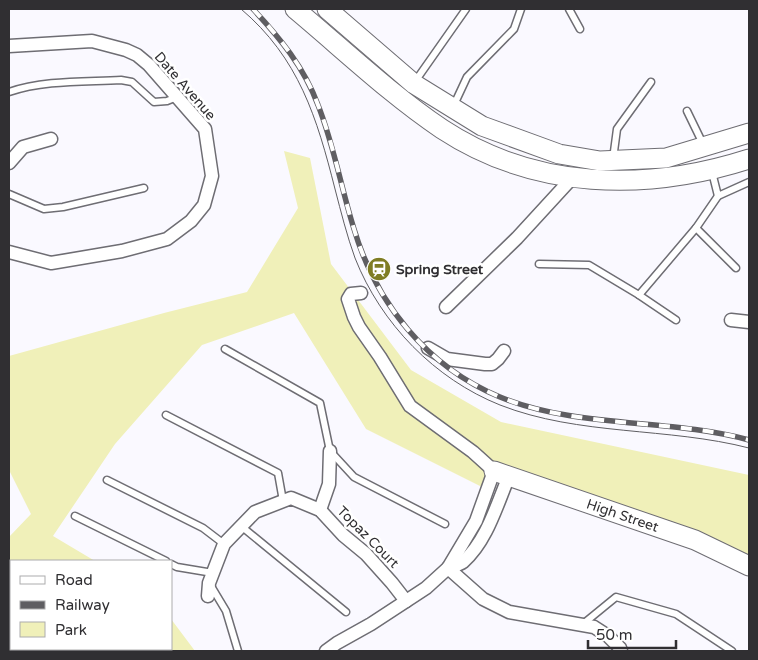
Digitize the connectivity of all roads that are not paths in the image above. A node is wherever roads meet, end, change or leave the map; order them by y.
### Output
1 (295, 9) edge
2 (327, 9) edge
3 (466, 9) edge
4 (521, 9) edge
5 (569, 9) edge
6 (580, 29) dead end
7 (9, 46) edge
8 (651, 82) dead end
9 (414, 84) junction
10 (9, 92) edge
11 (177, 97) junction
12 (453, 108) junction
13 (687, 111) dead end
14 (749, 133) edge
15 (51, 139) dead end
16 (707, 146) junction
17 (749, 159) edge
18 (613, 160) junction
19 (9, 163) edge
20 (712, 168) junction
21 (573, 177) junction
22 (749, 182) edge
23 (144, 188) dead end
24 (9, 194) edge
25 (718, 196) junction
26 (696, 228) junction
27 (9, 252) edge
28 (539, 264) dead end
29 (736, 268) dead end
30 (361, 293) dead end
31 (639, 295) junction
32 (446, 307) dead end
33 (676, 320) dead end
34 (730, 320) dead end
35 (749, 322) edge
36 (428, 348) dead end
37 (225, 349) dead end
38 (504, 351) dead end
39 (166, 414) dead end
40 (330, 451) junction
41 (501, 473) junction
42 (107, 480) dead end
43 (283, 501) junction
44 (320, 510) junction
45 (75, 516) dead end
46 (445, 524) dead end
47 (242, 526) junction
48 (224, 544) junction
49 (164, 560) edge
50 (172, 564) edge
51 (749, 566) edge
52 (448, 568) junction
53 (211, 578) junction
54 (208, 596) dead end
55 (406, 601) junction
56 (346, 612) dead end
57 (582, 624) junction
58 (339, 647) edge
59 (238, 651) edge
60 (326, 651) edge
61 (621, 651) edge
62 (732, 651) edge

1 - 21 main road
2 - 9 main road
3 - 9 lane
4 - 12 lane
5 - 6 lane
7 - 11 street, Date Avenue
8 - 18 lane
9 - 12 main road
10 - 11 lane
11 - 27 street, Date Avenue
12 - 18 main road
13 - 16 lane
14 - 16 main road
15 - 19 street
16 - 18 main road
16 - 20 main road
17 - 20 main road
20 - 21 main road
20 - 25 lane
21 - 32 street
22 - 25 lane
23 - 24 lane
25 - 26 lane
26 - 29 lane
26 - 31 lane
28 - 31 lane
30 - 41 street
31 - 33 lane
34 - 35 street
36 - 38 street
37 - 40 lane
39 - 43 lane
40 - 44 street
40 - 46 lane
41 - 51 main road, High Street
41 - 52 street
42 - 48 lane
43 - 44 street, Topaz Court
43 - 47 street, Topaz Court
44 - 55 street, Topaz Court
45 - 49 lane
47 - 48 street, Topaz Court
47 - 56 lane
48 - 53 street, Topaz Court
50 - 53 lane
52 - 55 street
52 - 57 street
53 - 54 street, Topaz Court
53 - 59 lane
55 - 58 street
57 - 61 street
57 - 62 lane
58 - 60 street

